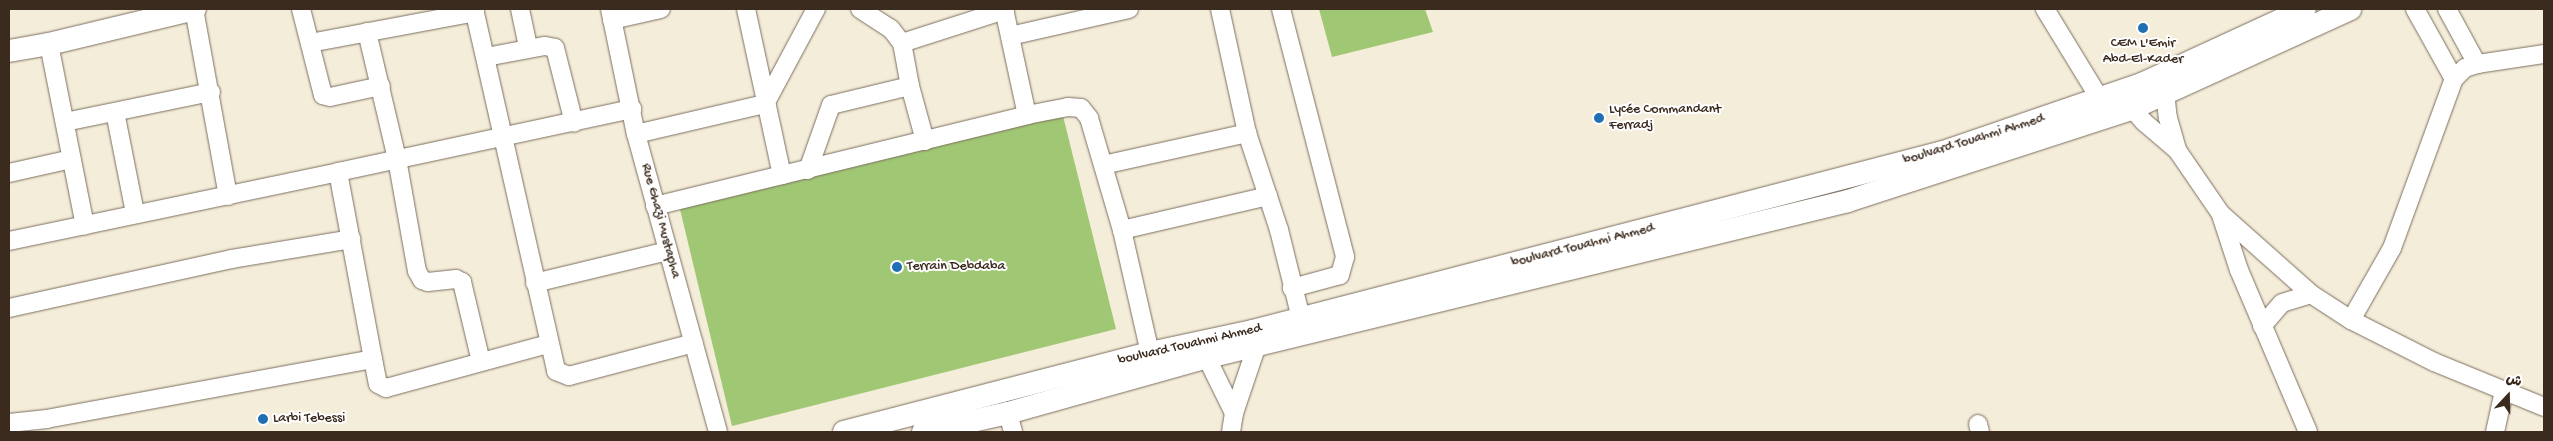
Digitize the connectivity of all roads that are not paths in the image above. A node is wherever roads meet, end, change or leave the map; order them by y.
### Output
1 (194, 9) edge
2 (301, 9) edge
3 (520, 9) edge
4 (661, 9) edge
5 (746, 9) edge
6 (816, 9) edge
7 (860, 9) edge
8 (1004, 9) edge
9 (1129, 9) edge
10 (1220, 9) edge
11 (1281, 9) edge
12 (2045, 9) edge
13 (2305, 9) edge
14 (2350, 9) edge
15 (2415, 9) edge
16 (2446, 9) edge
17 (475, 10) edge
18 (611, 14) edge
19 (367, 32) junction
20 (1010, 36) junction
21 (310, 43) junction
22 (902, 43) junction
23 (49, 44) junction
24 (528, 48) junction
25 (9, 51) edge
26 (2544, 54) edge
27 (486, 57) junction
28 (2477, 64) junction
29 (2454, 79) junction
30 (2164, 85) junction
31 (381, 86) junction
32 (910, 86) junction
33 (211, 92) junction
34 (2117, 100) junction
35 (766, 104) junction
36 (632, 109) junction
37 (115, 112) junction
38 (1027, 115) junction
39 (65, 122) junction
40 (574, 123) junction
41 (1247, 133) junction
42 (636, 134) junction
43 (502, 136) junction
44 (925, 141) junction
45 (2177, 150) junction
46 (397, 159) junction
47 (72, 160) junction
48 (1103, 165) junction
49 (808, 170) junction
50 (338, 172) junction
51 (9, 173) edge
52 (782, 176) junction
53 (228, 196) junction
54 (1268, 196) junction
55 (1819, 196) junction
56 (655, 206) junction
57 (135, 213) junction
58 (2221, 214) junction
59 (1712, 224) junction
60 (85, 225) junction
61 (1122, 230) junction
62 (351, 239) junction
63 (9, 241) edge
64 (668, 251) junction
65 (534, 284) junction
66 (1292, 288) junction
67 (2311, 294) junction
68 (9, 308) edge
69 (1301, 318) junction
70 (2351, 320) junction
71 (2262, 326) junction
72 (1254, 340) junction
73 (548, 344) junction
74 (694, 344) junction
75 (1202, 350) junction
76 (1150, 353) junction
77 (373, 359) junction
78 (481, 362) junction
79 (2504, 392) junction
80 (2544, 407) edge
81 (1234, 413) junction
82 (9, 423) edge
83 (1011, 423) edge
84 (718, 432) edge
85 (844, 432) edge
86 (922, 432) edge
87 (1231, 432) edge
88 (2308, 432) edge
89 (2494, 432) edge

1 - 23 main road
1 - 33 street
2 - 21 street
3 - 24 street
4 - 18 street
5 - 35 street
6 - 35 street
7 - 22 street
8 - 20 street
8 - 22 street
9 - 20 street
10 - 41 street
11 - 66 street
12 - 34 street
13 - 30 main road, boulvard Touahmi Ahmed
14 - 30 main road, boulvard Touahmi Ahmed
15 - 29 street
16 - 28 street
17 - 19 street
17 - 27 street
18 - 36 street, Rue Ghazi Mustapha
19 - 21 street
19 - 31 street
20 - 38 street
21 - 31 street
22 - 32 street
23 - 25 main road
23 - 39 street
24 - 27 street
24 - 40 street
26 - 28 street
27 - 43 street
28 - 29 street
29 - 70 street
30 - 34 main road, boulvard Touahmi Ahmed
30 - 45 street
31 - 46 street
32 - 44 street
32 - 49 street
33 - 37 street
33 - 53 street
34 - 45 street
34 - 55 main road, boulvard Touahmi Ahmed
34 - 55 main road, boulvard Touahmi Ahmed
35 - 42 street
35 - 52 street
36 - 40 street
36 - 42 street, Rue Ghazi Mustapha
37 - 39 street
37 - 57 street
38 - 44 street
38 - 48 street
39 - 47 street
40 - 43 street
41 - 48 street
41 - 54 street
42 - 56 street, Rue Ghazi Mustapha
43 - 46 street
43 - 65 street
44 - 49 street
45 - 58 street
46 - 50 street
46 - 78 street
47 - 51 street
47 - 60 street
48 - 61 street
49 - 52 street
50 - 53 street
50 - 62 street
52 - 56 street
53 - 57 street
54 - 61 street
54 - 66 street
55 - 59 main road, boulvard Touahmi Ahmed
56 - 64 street, Rue Ghazi Mustapha
57 - 60 street
58 - 67 street
58 - 71 street
59 - 69 main road, boulvard Touahmi Ahmed
59 - 72 main road, boulvard Touahmi Ahmed
60 - 63 street
61 - 76 street
62 - 68 street
62 - 77 street
64 - 65 street
64 - 74 street, Rue Ghazi Mustapha
65 - 73 street
66 - 69 street
67 - 70 street
67 - 71 street
69 - 72 main road, boulvard Touahmi Ahmed
70 - 79 street
71 - 88 street
72 - 75 main road, boulvard Touahmi Ahmed
72 - 81 street
73 - 74 street
73 - 78 street
74 - 84 street, Rue Ghazi Mustapha
75 - 76 main road, boulvard Touahmi Ahmed
75 - 81 street
75 - 83 main road, boulvard Touahmi Ahmed
76 - 85 main road, boulvard Touahmi Ahmed
77 - 78 street
77 - 82 street
79 - 80 street
79 - 89 street
81 - 87 street
83 - 86 main road, boulvard Touahmi Ahmed

